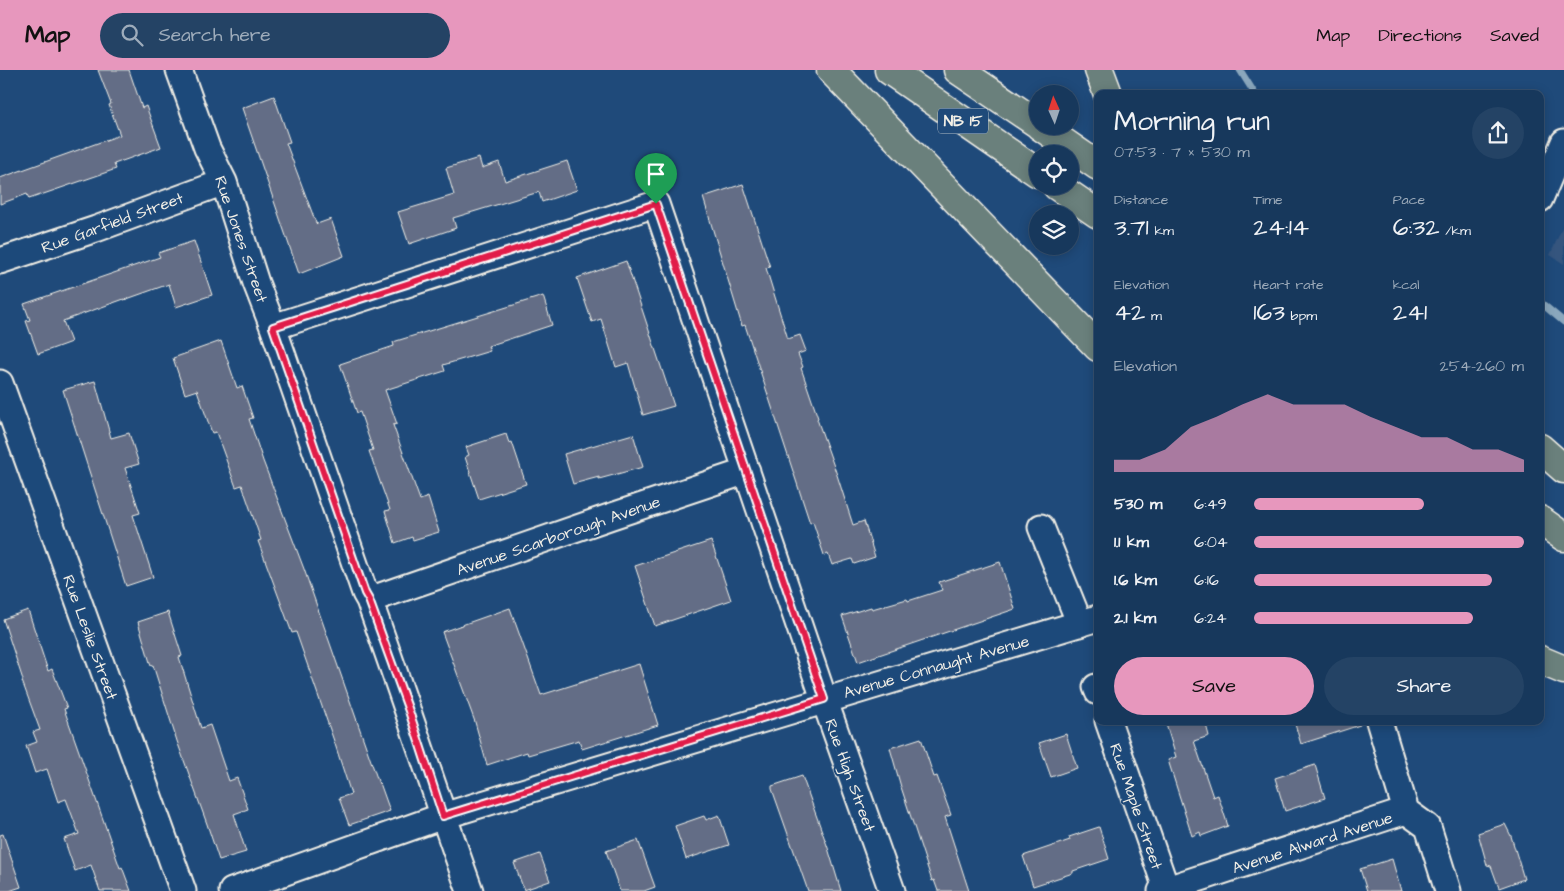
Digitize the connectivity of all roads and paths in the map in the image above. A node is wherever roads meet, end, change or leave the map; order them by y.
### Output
1 (178, 70) edge
2 (831, 70) edge
3 (889, 70) edge
4 (958, 70) edge
5 (1098, 70) edge
6 (1106, 90) edge
7 (1029, 118) edge
8 (1053, 135) edge
9 (1564, 142) edge
10 (1094, 163) edge
11 (1029, 166) edge
12 (224, 182) junction
13 (1544, 190) edge
14 (1070, 195) edge
15 (1094, 211) edge
16 (0, 261) edge
17 (273, 327) junction
18 (1094, 343) edge
19 (0, 383) edge
20 (1544, 452) edge
21 (1564, 470) edge
22 (747, 471) junction
23 (1544, 472) edge
24 (1564, 486) edge
25 (1544, 523) edge
26 (1041, 527) dead end
27 (1564, 537) edge
28 (369, 600) junction
29 (1089, 621) edge
30 (1544, 662) edge
31 (1564, 670) edge
32 (824, 699) junction
33 (1109, 725) edge
34 (1380, 725) edge
35 (1406, 811) junction
36 (443, 816) junction
37 (1165, 890) edge
38 (182, 891) edge
39 (232, 891) edge
40 (470, 891) edge
41 (892, 891) edge
42 (1448, 891) edge

1 - 12 street, Rue Jones Street
2 - 18 highway
3 - 11 highway, NB 15
4 - 7 highway, NB 15
5 - 6 highway
8 - 10 highway, NB 15
9 - 13 street
12 - 16 street, Rue Garfield Street
12 - 17 street, Rue Jones Street
14 - 15 highway
17 - 22 street, Rue High Street
17 - 28 street, Rue Jones Street
19 - 38 street, Rue Leslie Street
20 - 21 highway
22 - 28 street, Avenue Scarborough Avenue
22 - 32 street, Rue High Street
23 - 24 highway
25 - 27 highway
26 - 29 street
28 - 36 street, Rue Jones Street
29 - 32 street, Avenue Connaught Avenue
30 - 31 highway
32 - 36 street, Avenue Connaught Avenue
32 - 41 street, Rue High Street
33 - 37 street, Rue Maple Street
34 - 35 street
35 - 37 street, Avenue Alward Avenue
35 - 42 street
36 - 39 street, Avenue Connaught Avenue
36 - 40 street, Rue Jones Street

